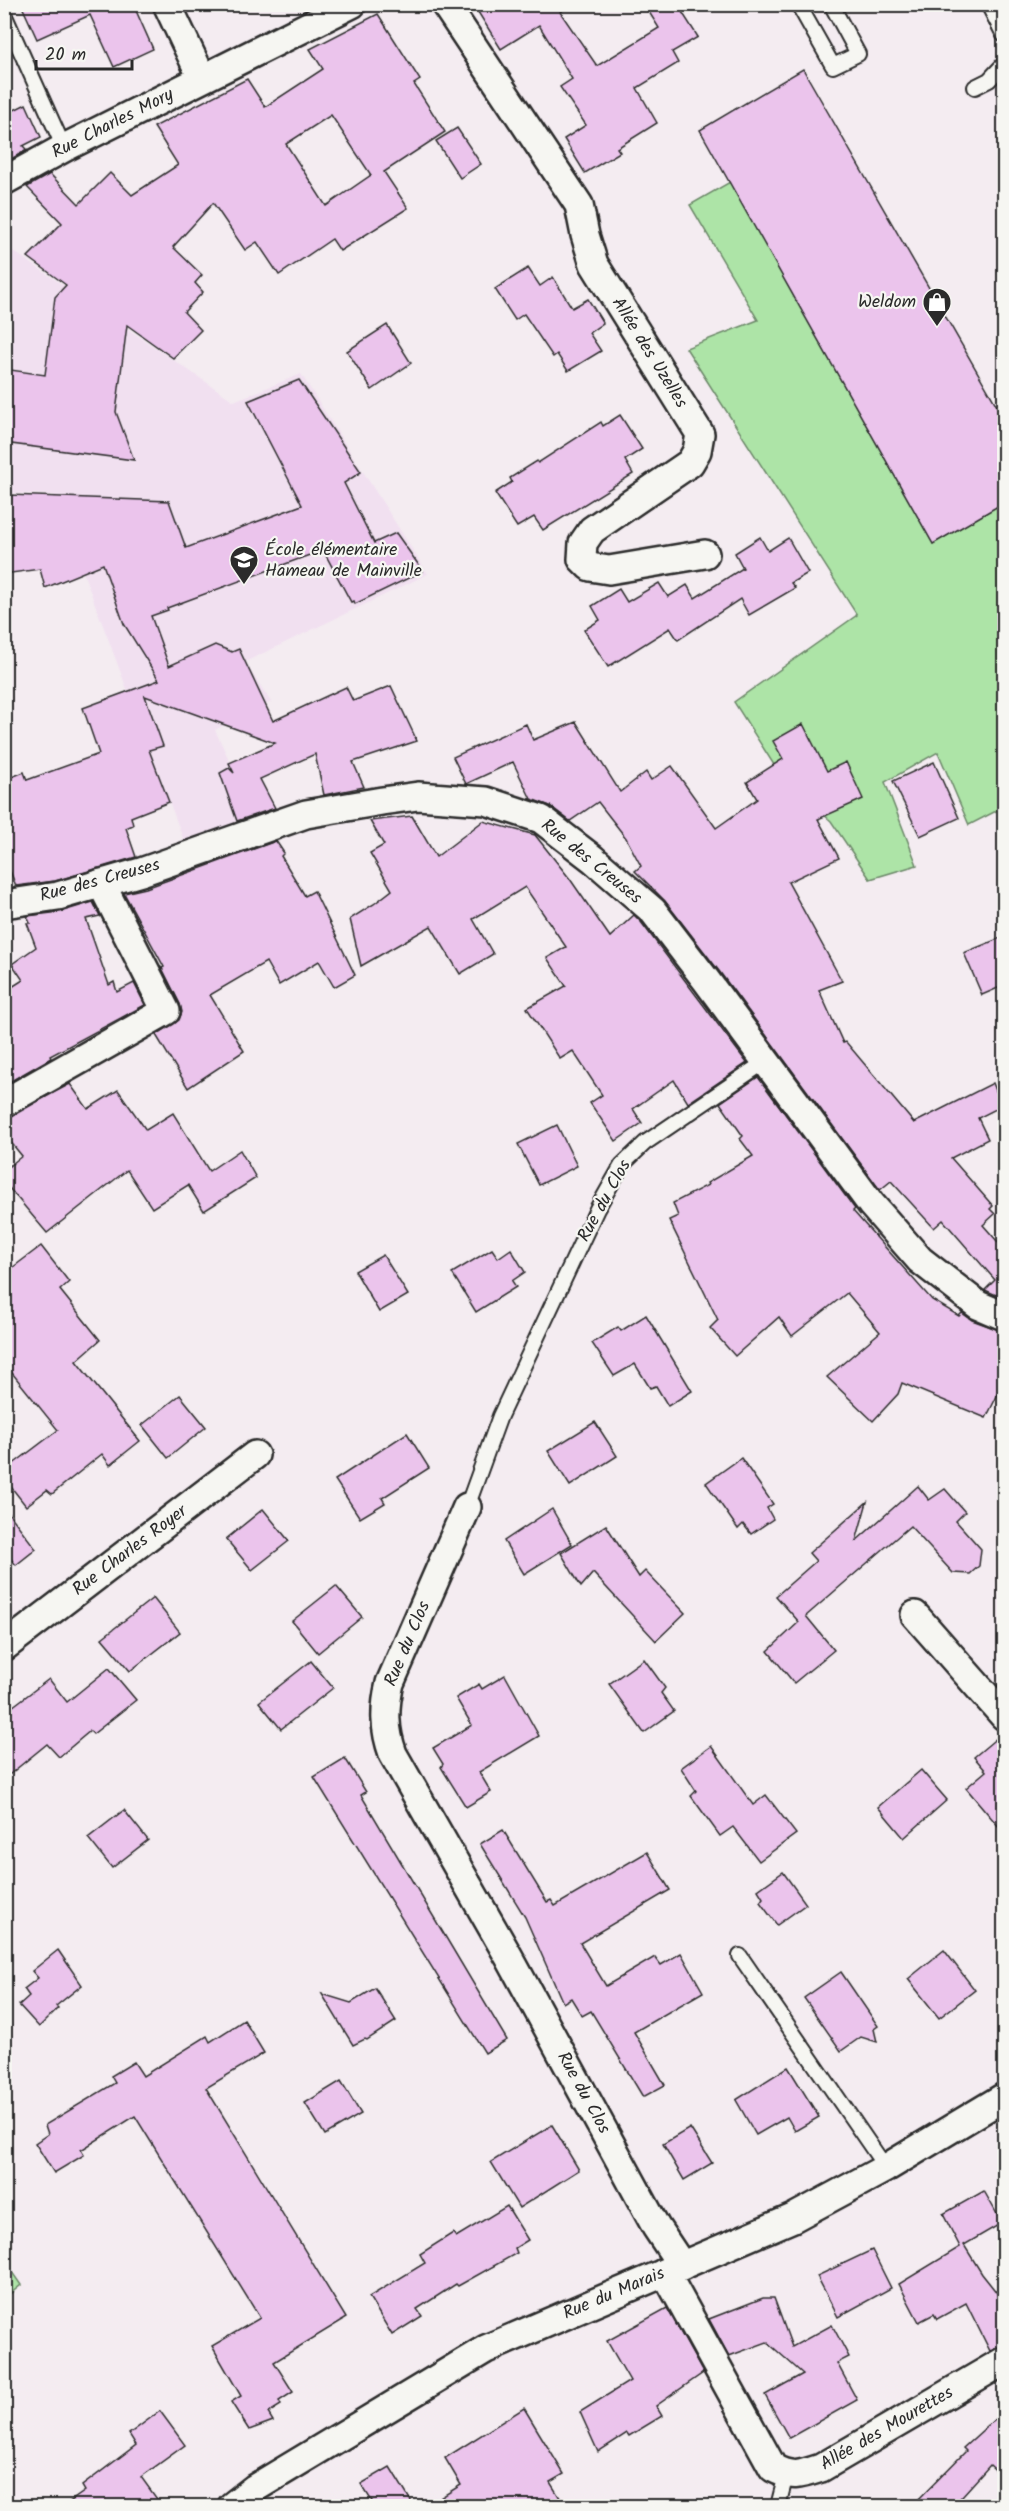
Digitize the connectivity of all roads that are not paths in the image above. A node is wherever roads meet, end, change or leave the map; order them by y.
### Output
1 (167, 4) edge
2 (352, 4) edge
3 (445, 4) edge
4 (798, 4) edge
5 (831, 4) edge
6 (988, 4) edge
7 (4, 14) edge
8 (1005, 35) edge
9 (1005, 64) edge
10 (202, 78) junction
11 (975, 87) dead end
12 (64, 148) junction
13 (4, 181) edge
14 (705, 554) dead end
15 (101, 884) junction
16 (4, 904) edge
17 (766, 1061) junction
18 (4, 1103) edge
19 (1005, 1316) edge
20 (255, 1455) dead end
21 (467, 1508) joint
22 (915, 1615) dead end
23 (4, 1647) edge
24 (1005, 1716) edge
25 (740, 1956) dead end
26 (1005, 2097) edge
27 (886, 2168) junction
28 (673, 2269) junction
29 (1005, 2361) edge
30 (786, 2475) junction
31 (232, 2506) edge
32 (778, 2506) edge

1 - 10 street
2 - 10 street, Rue Charles Mory
3 - 14 street, Allée des Uzelles
4 - 5 lane
6 - 8 lane
7 - 12 lane
9 - 11 lane
10 - 12 street, Rue Charles Mory
12 - 13 street, Rue Charles Mory
15 - 16 street, Rue des Creuses
15 - 17 street, Rue des Creuses
15 - 18 street
17 - 19 street, Rue des Creuses
17 - 21 lane, Rue du Clos
20 - 23 street, Rue Charles Royer
21 - 28 street, Rue du Clos
22 - 24 street
25 - 27 lane
26 - 27 street, Rue du Marais
27 - 28 street, Rue du Marais
28 - 30 street
28 - 31 street, Rue du Marais
29 - 30 street, Allée des Mourettes
30 - 32 lane

